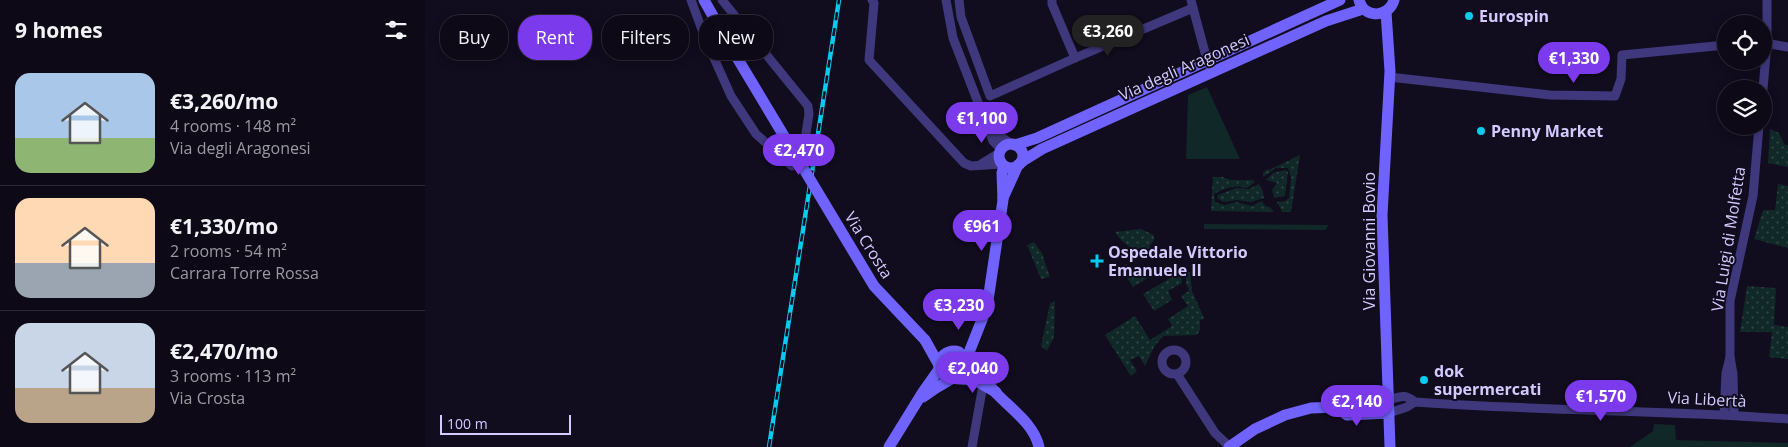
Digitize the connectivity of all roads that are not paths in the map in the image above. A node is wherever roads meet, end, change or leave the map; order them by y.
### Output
1 (691, 0) edge
2 (704, 0) edge
3 (722, 0) edge
4 (872, 0) edge
5 (946, 0) edge
6 (959, 0) edge
7 (1052, 0) edge
8 (1340, 0) edge
9 (1394, 0) edge
10 (1767, 0) edge
11 (1192, 4) edge
12 (1361, 4) edge
13 (1381, 13) junction
14 (1766, 15) edge
15 (1772, 44) edge
16 (1717, 46) edge
17 (1788, 46) edge
18 (1075, 58) junction
19 (1207, 60) junction
20 (1212, 72) junction
21 (1390, 74) junction
22 (1758, 135) edge
23 (1005, 153) junction
24 (1020, 164) junction
25 (1003, 200) junction
26 (979, 329) junction
27 (925, 340) junction
28 (950, 352) junction
29 (966, 362) junction
30 (939, 367) junction
31 (1177, 374) dead end
32 (955, 377) junction
33 (983, 385) junction
34 (996, 392) junction
35 (1388, 400) junction
36 (1415, 402) junction
37 (916, 403) junction
38 (1336, 407) junction
39 (1389, 413) junction
40 (1729, 415) junction
41 (1788, 418) edge
42 (889, 447) edge
43 (972, 447) edge
44 (1039, 447) edge
45 (1229, 447) edge
46 (1390, 447) edge

1 - 3 street
2 - 27 main road, Via Crosta, bridge
4 - 23 street
5 - 23 street
6 - 18 street
7 - 18 street
8 - 19 main road, Via degli Aragonesi
9 - 13 main road
10 - 14 street
11 - 18 street
11 - 19 street
12 - 13 main road
12 - 20 main road, Via degli Aragonesi
13 - 21 main road, Via Giovanni Bovio
15 - 17 street
16 - 21 street
19 - 20 street
19 - 23 main road, Via degli Aragonesi
20 - 24 main road, Via degli Aragonesi
21 - 35 main road, Via Giovanni Bovio
22 - 40 street, Via Luigi di Molfetta
23 - 24 main road
23 - 24 main road
23 - 25 main road
24 - 25 main road
25 - 26 main road
26 - 28 main road
26 - 29 main road
27 - 28 main road
27 - 30 main road
28 - 29 main road
28 - 30 main road
29 - 32 main road
29 - 34 main road
30 - 32 main road
30 - 37 main road
31 - 45 street
32 - 33 main road
32 - 37 main road
33 - 34 main road
33 - 43 street
34 - 44 main road
35 - 36 street, Via Libertà
35 - 38 main road
35 - 39 main road, Via Giovanni Bovio
36 - 39 street, Via Libertà
36 - 40 street, Via Libertà
37 - 42 main road
38 - 39 main road
38 - 45 main road
39 - 46 main road, Via Giovanni Bovio
40 - 41 street, Via Libertà

